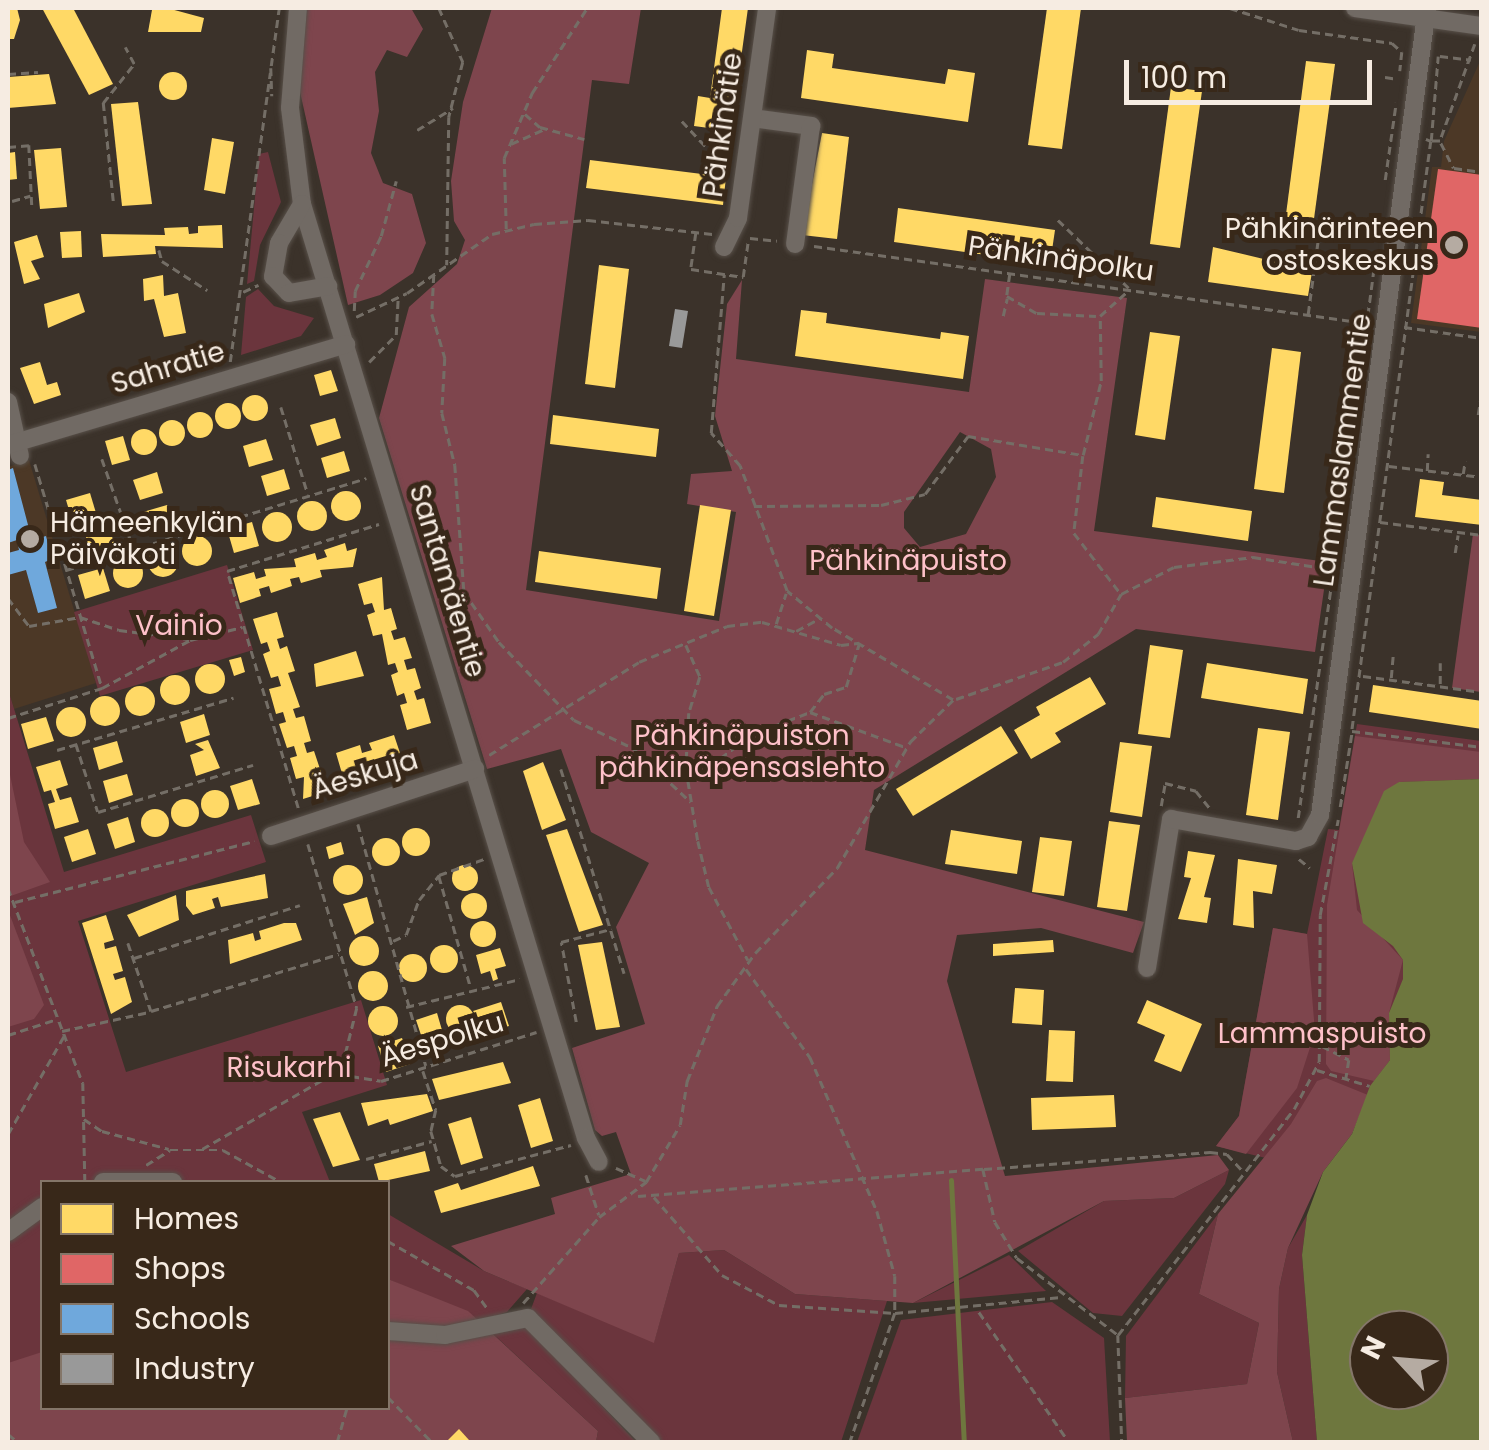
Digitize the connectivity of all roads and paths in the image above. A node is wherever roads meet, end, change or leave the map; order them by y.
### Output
1 (289, 8) edge
2 (439, 8) edge
3 (587, 8) edge
4 (768, 8) edge
5 (1230, 8) edge
6 (1355, 8) edge
7 (1427, 13) edge
8 (1479, 32) edge
9 (125, 47) dead end
10 (1474, 53) junction
11 (1482, 54) edge
12 (1440, 56) dead end
13 (1472, 60) junction
14 (271, 68) junction
15 (38, 72) dead end
16 (8, 74) edge
17 (1385, 77) dead end
18 (1399, 79) junction
19 (273, 108) dead end
20 (452, 108) junction
21 (524, 113) junction
22 (752, 118) junction
23 (682, 121) dead end
24 (547, 129) junction
25 (417, 130) dead end
26 (584, 139) dead end
27 (1440, 141) junction
28 (510, 144) junction
29 (8, 147) edge
30 (724, 166) dead end
31 (1482, 172) edge
32 (396, 181) dead end
33 (1385, 184) dead end
34 (31, 196) junction
35 (12, 201) dead end
36 (113, 201) dead end
37 (302, 204) junction
38 (32, 208) dead end
39 (1058, 220) dead end
40 (506, 231) junction
41 (1319, 233) dead end
42 (1418, 239) junction
43 (1428, 240) dead end
44 (727, 242) junction
45 (795, 244) junction
46 (159, 250) dead end
47 (1376, 254) dead end
48 (447, 266) junction
49 (1008, 272) junction
50 (434, 274) junction
51 (724, 274) dead end
52 (260, 284) dead end
53 (328, 286) junction
54 (1130, 289) junction
55 (207, 290) dead end
56 (243, 292) junction
57 (398, 296) junction
58 (1007, 296) junction
59 (1308, 314) junction
60 (1003, 316) dead end
61 (1100, 316) junction
62 (1366, 323) junction
63 (1470, 326) dead end
64 (1396, 327) junction
65 (1469, 336) junction
66 (1482, 338) edge
67 (346, 344) junction
68 (247, 358) dead end
69 (230, 363) junction
70 (217, 367) dead end
71 (354, 368) junction
72 (1482, 389) edge
73 (8, 402) edge
74 (281, 407) dead end
75 (1478, 415) dead end
76 (19, 449) edge
77 (1428, 454) dead end
78 (1084, 455) junction
79 (102, 459) dead end
80 (1465, 461) dead end
81 (1388, 466) junction
82 (1347, 468) dead end
83 (1427, 470) junction
84 (1463, 475) junction
85 (372, 476) dead end
86 (1482, 478) edge
87 (1345, 488) dead end
88 (308, 495) junction
89 (753, 506) junction
90 (400, 518) junction
91 (1380, 522) junction
92 (1459, 532) junction
93 (1482, 535) edge
94 (134, 548) junction
95 (1456, 553) dead end
96 (1332, 569) junction
97 (66, 570) junction
98 (787, 591) junction
99 (1122, 594) junction
100 (8, 598) edge
101 (80, 617) junction
102 (822, 618) junction
103 (775, 625) junction
104 (243, 627) junction
105 (796, 631) junction
106 (190, 640) junction
107 (859, 643) junction
108 (686, 644) junction
109 (1393, 656) dead end
110 (1440, 663) dead end
111 (1362, 676) junction
112 (1391, 680) junction
113 (1440, 686) junction
114 (102, 688) junction
115 (1482, 692) edge
116 (233, 698) dead end
117 (954, 700) junction
118 (564, 709) junction
119 (810, 712) junction
120 (8, 718) edge
121 (1332, 730) junction
122 (1352, 731) junction
123 (76, 744) junction
124 (906, 747) junction
125 (1482, 747) edge
126 (56, 750) dead end
127 (254, 765) dead end
128 (474, 766) junction
129 (649, 768) junction
130 (561, 769) dead end
131 (687, 771) junction
132 (691, 802) junction
133 (353, 808) junction
134 (305, 832) junction
135 (271, 836) joint
136 (1302, 839) junction
137 (488, 858) dead end
138 (1310, 868) dead end
139 (439, 875) junction
140 (8, 888) edge
141 (14, 902) junction
142 (300, 905) dead end
143 (612, 929) junction
144 (391, 941) junction
145 (128, 943) dead end
146 (341, 953) junction
147 (133, 959) junction
148 (748, 962) junction
149 (744, 966) junction
150 (1148, 968) dead end
151 (624, 973) dead end
152 (526, 978) dead end
153 (470, 988) junction
154 (406, 1007) junction
155 (150, 1011) junction
156 (56, 1019) junction
157 (576, 1022) dead end
158 (553, 1027) junction
159 (63, 1033) junction
160 (8, 1035) edge
161 (1320, 1045) junction
162 (424, 1068) junction
163 (1316, 1069) junction
164 (351, 1076) junction
165 (1346, 1080) junction
166 (1370, 1086) dead end
167 (84, 1119) junction
168 (8, 1134) edge
169 (434, 1140) junction
170 (577, 1143) dead end
171 (170, 1150) junction
172 (201, 1150) junction
173 (366, 1160) dead end
174 (592, 1165) junction
175 (983, 1169) junction
176 (1243, 1171) junction
177 (125, 1179) junction
178 (862, 1179) junction
179 (86, 1180) edge
180 (118, 1180) edge
181 (141, 1180) edge
182 (278, 1180) edge
183 (646, 1182) junction
184 (635, 1195) junction
185 (654, 1197) junction
186 (40, 1209) edge
187 (600, 1217) junction
188 (8, 1232) edge
189 (390, 1242) edge
190 (1062, 1297) junction
191 (978, 1312) dead end
192 (895, 1313) junction
193 (505, 1319) junction
194 (390, 1331) edge
195 (1118, 1334) junction
196 (390, 1400) edge
197 (346, 1410) edge
198 (8, 1434) edge
199 (18, 1442) edge
200 (337, 1442) edge
201 (432, 1442) edge
202 (651, 1442) edge
203 (850, 1442) edge
204 (1069, 1442) edge
205 (1122, 1442) edge

1 - 14 path
1 - 37 street, Santamäentie
2 - 20 path
3 - 21 path
4 - 22 street, Pähkinätie
5 - 18 path
6 - 7 street
7 - 8 street
7 - 64 street, Lammaslammentie
8 - 10 path
9 - 36 path
10 - 11 path
10 - 13 path
12 - 13 path
13 - 27 path
14 - 19 path
14 - 56 path
15 - 16 path
17 - 18 path
18 - 33 path
20 - 25 path
20 - 48 path
21 - 24 path
21 - 28 path
22 - 44 street, Pähkinätie
22 - 45 street
23 - 30 path
24 - 26 path
24 - 28 path
27 - 31 path
27 - 42 path
28 - 40 path
29 - 34 path
32 - 57 path
34 - 35 path
34 - 38 path
37 - 53 street, Santamäentie
37 - 53 street
39 - 54 path
40 - 44 path, Pähkinäpolku
40 - 48 path
41 - 59 path
42 - 43 path
42 - 64 path
44 - 45 path, Pähkinäpolku
45 - 49 path, Pähkinäpolku
46 - 55 path
47 - 62 path
48 - 50 path
49 - 54 path, Pähkinäpolku
49 - 58 path
50 - 57 path
50 - 118 path
51 - 89 path
52 - 56 path
53 - 67 street, Santamäentie
54 - 59 path, Pähkinäpolku
54 - 61 path
56 - 69 path
57 - 71 path
58 - 60 path
58 - 61 path
59 - 62 path, Pähkinäpolku
61 - 78 path
62 - 64 path, Pähkinäpolku
62 - 82 path
63 - 65 path
64 - 65 path, Pähkinäpolku
64 - 81 path
64 - 121 street, Lammaslammentie
65 - 66 path, Pähkinäpolku
67 - 71 street, Santamäentie
67 - 76 street, Sahratie
68 - 69 path
69 - 70 path
71 - 90 street, Santamäentie
72 - 75 path
73 - 76 street
74 - 88 path
76 - 97 path
77 - 83 path
78 - 89 path
78 - 99 path
79 - 94 path
80 - 84 path
81 - 83 path
81 - 91 path
83 - 84 path
84 - 86 path
85 - 88 path
87 - 96 path
88 - 94 path
89 - 98 path
90 - 104 path, Äespolku
90 - 128 street, Santamäentie
91 - 92 path
91 - 111 path
92 - 93 path
92 - 95 path
94 - 97 path
96 - 99 path
96 - 136 path
97 - 101 path
98 - 102 path
98 - 103 path
99 - 117 path
100 - 101 path
101 - 106 path
101 - 114 path
102 - 105 path
102 - 107 path
103 - 105 path
103 - 108 path
104 - 106 path
104 - 134 path, Äespolku
105 - 107 path
106 - 114 path
107 - 117 path
107 - 119 path
108 - 118 path
108 - 131 path
109 - 112 path
110 - 113 path
111 - 112 path
111 - 122 path
112 - 113 path
113 - 115 path
114 - 120 path
116 - 123 path
117 - 124 path
118 - 128 path
118 - 129 path
119 - 124 path
119 - 131 path
121 - 122 path
121 - 136 street, Lammaslammentie
122 - 125 path
122 - 161 path
123 - 126 path
123 - 127 path
124 - 148 path
128 - 133 street, Äeskuja
128 - 158 street, Santamäentie
129 - 131 path
129 - 132 path
130 - 143 path
131 - 132 path
132 - 148 path
133 - 134 street, Äeskuja
133 - 144 path
134 - 135 street, Äeskuja
134 - 146 path, Äespolku
135 - 141 path
136 - 138 path
136 - 150 street
137 - 139 path
139 - 144 path
139 - 153 path
140 - 141 path
141 - 156 path
142 - 147 path
143 - 151 path
143 - 157 path
144 - 154 path
145 - 147 path
146 - 155 path
146 - 164 path, Äespolku
147 - 155 path
148 - 149 path
149 - 178 path
149 - 183 path
152 - 153 path
153 - 154 path
154 - 162 path
155 - 159 path
156 - 159 path
156 - 160 path
158 - 162 path, Äespolku
158 - 174 street, Santamäentie
159 - 167 path
159 - 168 path
161 - 163 path
161 - 165 path
162 - 164 path, Äespolku
162 - 169 path
163 - 165 path
163 - 176 path
164 - 172 path
165 - 166 path
167 - 171 path
167 - 179 path
169 - 170 path
169 - 173 path
171 - 172 path
171 - 177 path
172 - 182 path
174 - 183 path
174 - 187 path
175 - 176 path
175 - 178 path
175 - 190 path
176 - 195 path
177 - 180 street
177 - 181 street
178 - 185 path
178 - 192 path
183 - 184 path
184 - 185 path
184 - 187 path
185 - 192 path
186 - 188 street
187 - 193 path
189 - 193 path
190 - 192 path
190 - 195 path
191 - 204 path
192 - 203 path
193 - 194 street
193 - 202 street
195 - 205 path
196 - 201 path
197 - 200 path
198 - 199 path

